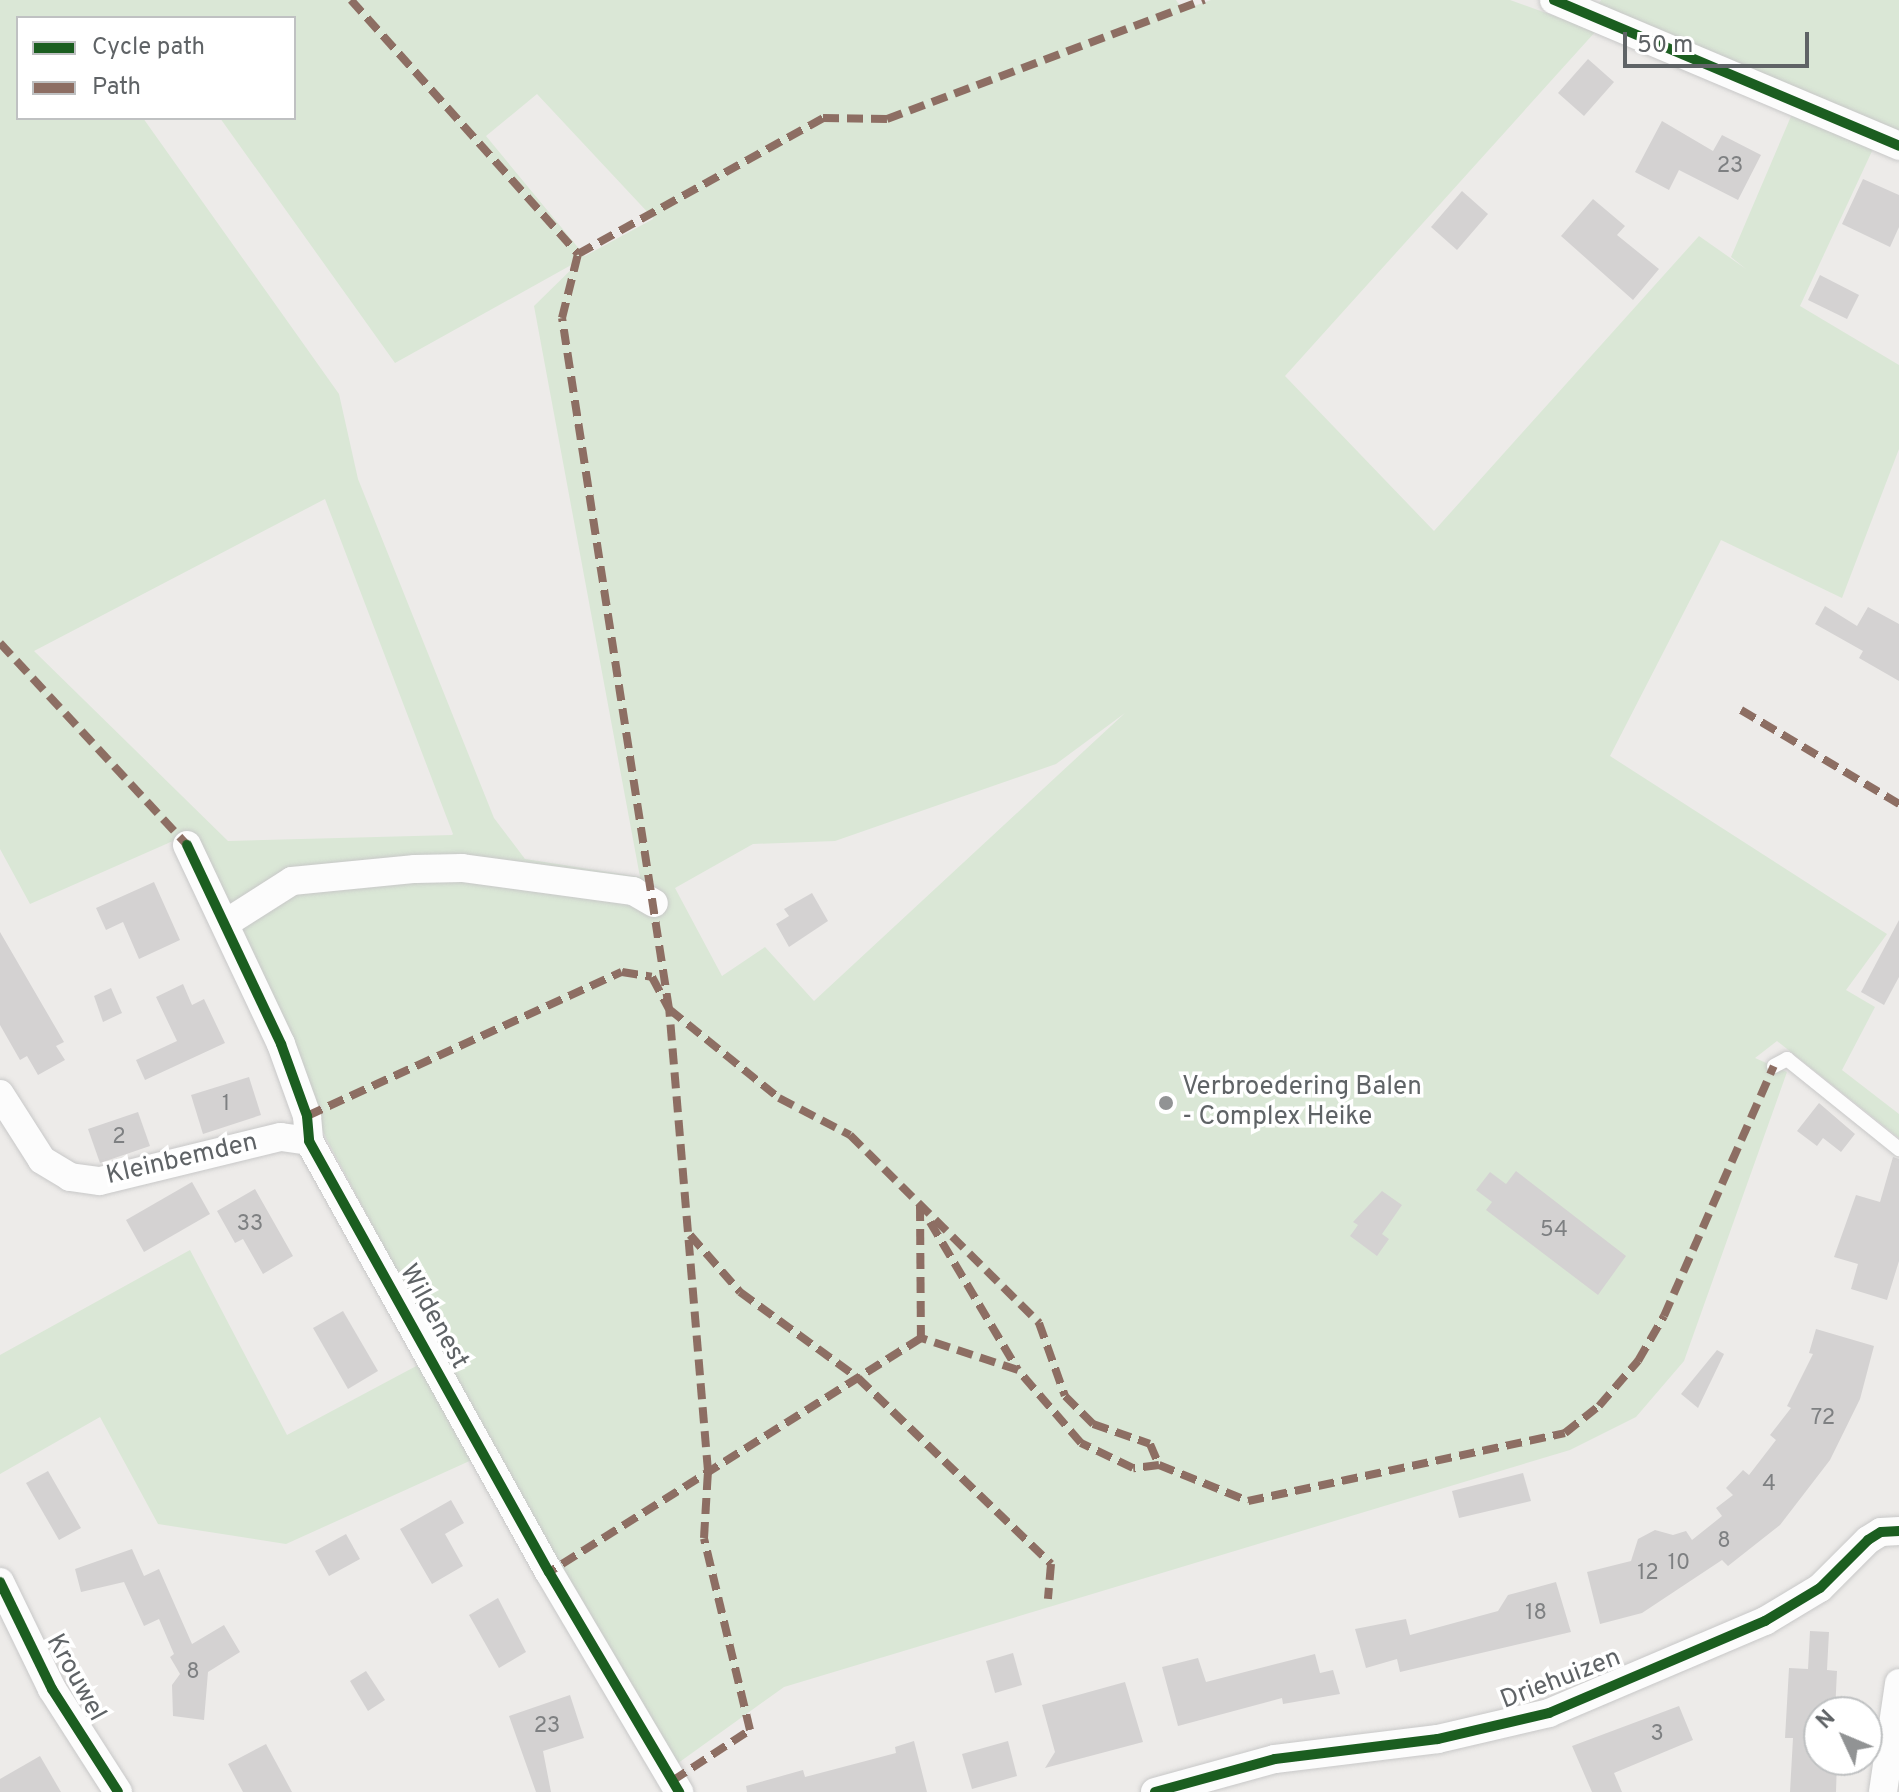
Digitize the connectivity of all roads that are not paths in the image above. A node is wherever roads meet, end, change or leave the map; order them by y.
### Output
1 (1554, 0) edge
2 (1899, 146) edge
3 (187, 845) dead end
4 (654, 903) dead end
5 (226, 923) junction
6 (1774, 1066) dead end
7 (0, 1094) edge
8 (309, 1141) junction
9 (1899, 1149) edge
10 (1899, 1531) edge
11 (0, 1582) edge
12 (1899, 1683) edge
13 (118, 1792) edge
14 (679, 1792) edge
15 (1155, 1792) edge
16 (1883, 1792) edge

1 - 2 street
3 - 5 street, Wildenest
4 - 5 street
5 - 8 street, Wildenest
6 - 9 lane
7 - 8 street, Kleinbemden
8 - 14 street, Wildenest
10 - 15 street, Driehuizen
11 - 13 street, Krouwel
12 - 16 street

